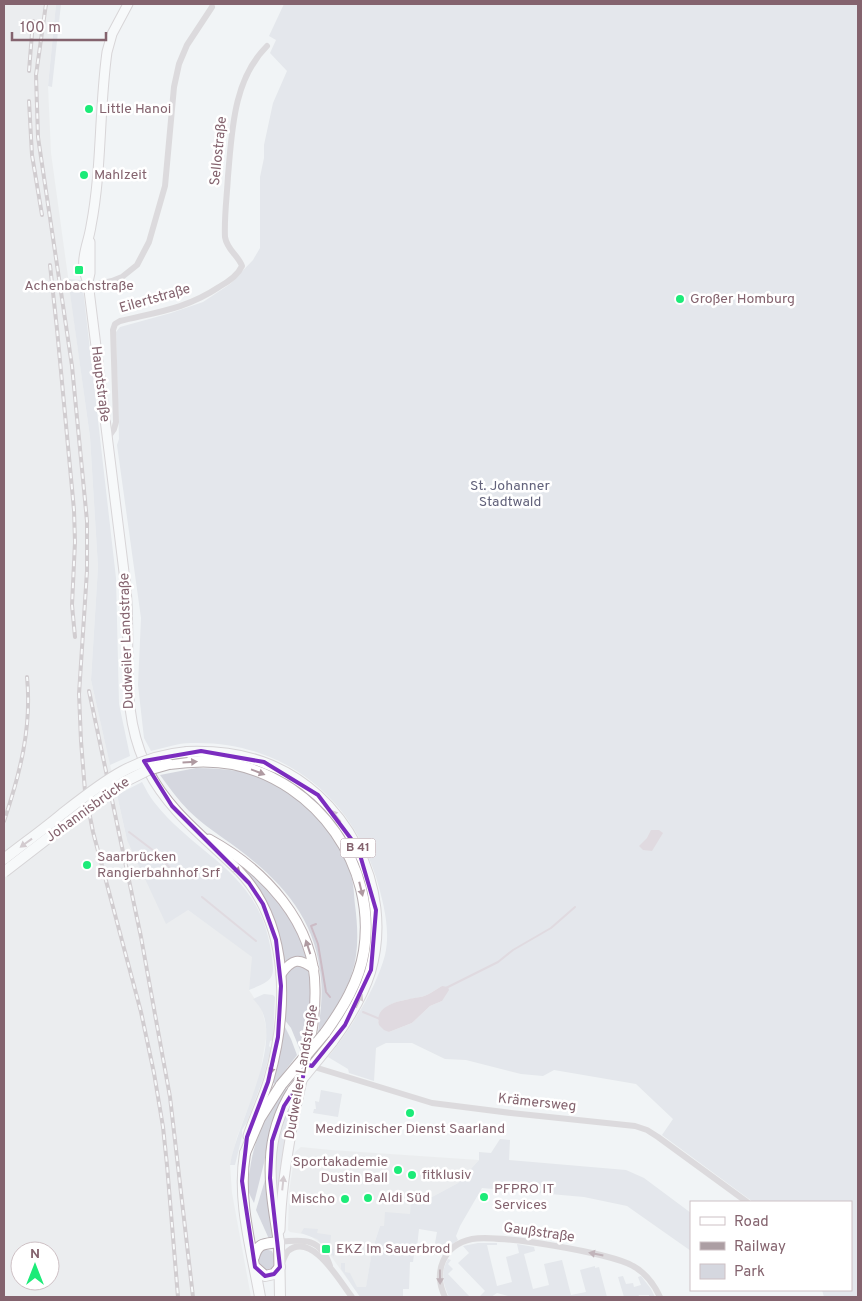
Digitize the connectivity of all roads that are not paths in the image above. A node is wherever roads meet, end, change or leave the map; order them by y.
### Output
1 (128, 4) edge
2 (212, 7) dead end
3 (267, 46) dead end
4 (240, 261) joint
5 (88, 284) junction
6 (107, 439) junction
7 (114, 487) joint
8 (201, 834) junction
9 (4, 859) edge
10 (4, 872) edge
11 (314, 969) junction
12 (281, 974) junction
13 (305, 1064) junction
14 (245, 1153) junction
15 (746, 1201) edge
16 (279, 1242) junction
17 (254, 1263) junction
18 (280, 1267) junction
19 (330, 1267) junction
20 (260, 1297) edge
21 (280, 1297) edge
22 (352, 1297) edge
23 (445, 1297) edge
24 (660, 1297) edge

1 - 5 main road, Hauptstraße
2 - 5 street
3 - 4 street, Sellostraße
4 - 6 street, Eilertstraße
5 - 6 main road, Hauptstraße
6 - 7 main road, Hauptstraße
7 - 8 main road, Dudweiler Landstraße
11 -> 8 main road, Dudweiler Landstraße
8 -> 12 main road, Dudweiler Landstraße
16 -> 9 main road, Johannisbrücke / B 41, bridge
10 -> 14 main road, Johannisbrücke / B 41, bridge
11 - 12 main road
11 - 13 main road, Dudweiler Landstraße
12 -> 14 main road, Dudweiler Landstraße
13 - 15 street, Krämersweg
16 -> 13 main road, Dudweiler Landstraße
14 - 17 main road, Dudweiler Landstraße
16 - 17 main road
16 - 18 main road, Dudweiler Landstraße
16 - 19 street
17 - 18 main road
17 - 20 main road, Dudweiler Landstraße
18 - 19 street
18 - 21 main road, Dudweiler Landstraße
19 - 22 street
24 -> 23 street, Gaußstraße

